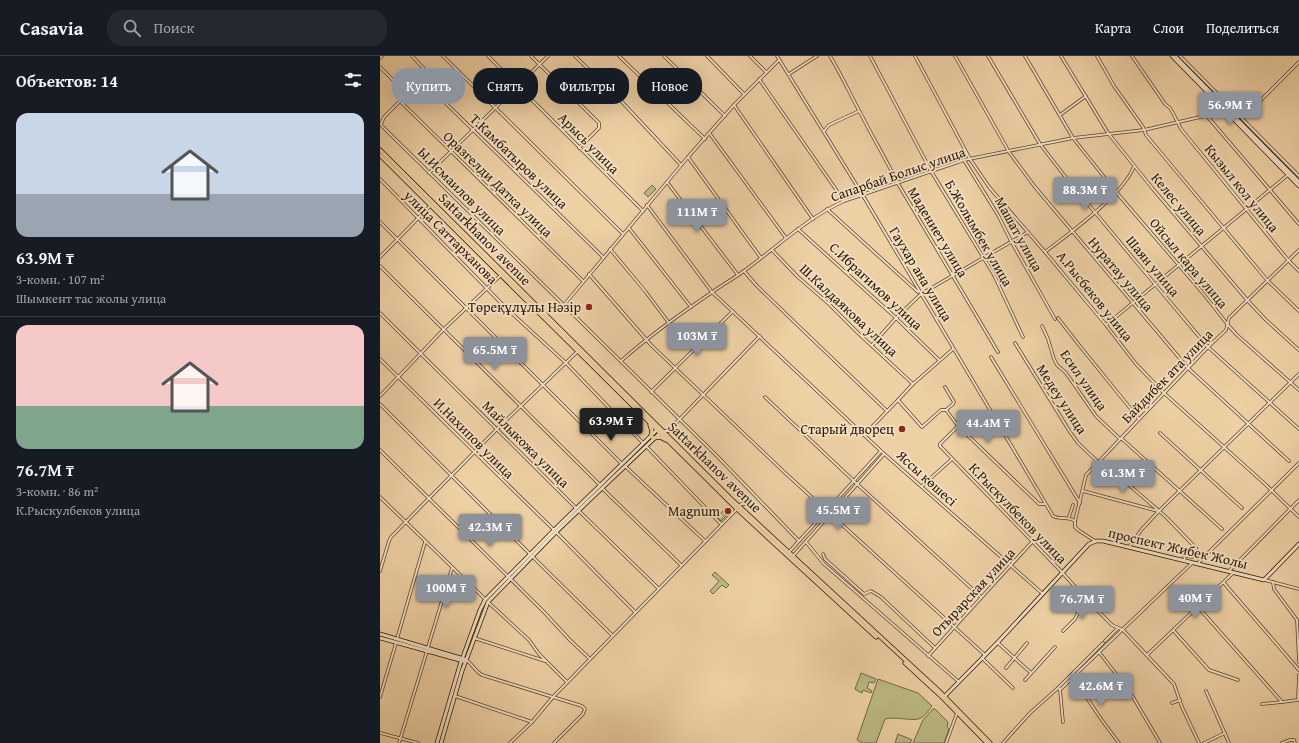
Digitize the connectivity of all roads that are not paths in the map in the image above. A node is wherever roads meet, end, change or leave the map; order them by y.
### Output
1 (412, 56) edge
2 (443, 56) edge
3 (488, 56) edge
4 (531, 56) edge
5 (548, 56) edge
6 (575, 56) edge
7 (619, 56) edge
8 (664, 56) edge
9 (707, 56) edge
10 (750, 56) edge
11 (777, 56) edge
12 (830, 56) edge
13 (870, 56) edge
14 (915, 56) edge
15 (955, 56) edge
16 (988, 56) edge
17 (1025, 56) edge
18 (1061, 56) edge
19 (1096, 56) edge
20 (1132, 56) edge
21 (1172, 56) edge
22 (1175, 56) edge
23 (1180, 56) edge
24 (815, 57) edge
25 (780, 59) junction
26 (1299, 62) edge
27 (540, 64) junction
28 (380, 67) edge
29 (423, 68) edge
30 (500, 68) edge
31 (536, 68) edge
32 (766, 72) junction
33 (789, 74) junction
34 (392, 79) edge
35 (759, 79) junction
36 (744, 94) junction
37 (1086, 96) junction
38 (397, 104) edge
39 (403, 104) edge
40 (446, 104) edge
41 (500, 104) edge
42 (535, 104) edge
43 (734, 105) junction
44 (496, 108) junction
45 (859, 111) junction
46 (1226, 111) junction
47 (380, 114) edge
48 (1060, 115) junction
49 (725, 116) junction
50 (1207, 116) junction
51 (384, 117) junction
52 (1242, 118) junction
53 (1177, 122) junction
54 (473, 130) junction
55 (1144, 130) junction
56 (824, 132) junction
57 (1108, 133) junction
58 (710, 134) junction
59 (1073, 138) junction
60 (705, 139) junction
61 (1040, 144) junction
62 (579, 148) junction
63 (380, 150) edge
64 (450, 152) junction
65 (1009, 152) junction
66 (380, 155) edge
67 (688, 157) junction
68 (970, 159) junction
69 (964, 160) junction
70 (682, 165) junction
71 (1134, 166) junction
72 (931, 171) junction
73 (429, 174) junction
74 (1289, 174) junction
75 (1299, 176) edge
76 (380, 179) edge
77 (668, 182) junction
78 (897, 182) junction
79 (1299, 182) edge
80 (1299, 186) edge
81 (1270, 190) junction
82 (420, 192) junction
83 (1116, 192) junction
84 (862, 194) junction
85 (844, 201) junction
86 (432, 204) junction
87 (647, 205) junction
88 (827, 209) junction
89 (1246, 209) junction
90 (643, 211) junction
91 (1095, 212) junction
92 (419, 218) junction
93 (813, 219) junction
94 (380, 222) edge
95 (1299, 224) edge
96 (629, 228) junction
97 (1223, 228) junction
98 (798, 229) junction
99 (1072, 231) junction
100 (1028, 232) junction
101 (623, 234) junction
102 (786, 238) junction
103 (398, 240) junction
104 (1011, 241) junction
105 (1202, 246) junction
106 (610, 250) junction
107 (772, 250) junction
108 (1299, 250) edge
109 (1046, 252) junction
110 (380, 257) edge
111 (603, 257) junction
112 (983, 257) junction
113 (762, 258) junction
114 (1288, 260) junction
115 (1178, 265) junction
116 (380, 266) edge
117 (744, 271) junction
118 (1299, 271) edge
119 (589, 274) junction
120 (501, 275) junction
121 (738, 275) junction
122 (952, 276) junction
123 (1267, 280) junction
124 (583, 281) junction
125 (1155, 284) junction
126 (487, 287) junction
127 (712, 292) junction
128 (921, 294) junction
129 (1248, 301) junction
130 (1133, 303) junction
131 (564, 305) junction
132 (691, 307) junction
133 (466, 308) junction
134 (733, 311) junction
135 (1299, 311) edge
136 (380, 313) edge
137 (896, 318) junction
138 (1058, 318) dead end
139 (1055, 319) dead end
140 (669, 324) junction
141 (1106, 325) junction
142 (1228, 325) junction
143 (1042, 326) dead end
144 (444, 329) junction
145 (564, 335) junction
146 (760, 336) junction
147 (1023, 337) dead end
148 (646, 340) junction
149 (1015, 342) dead end
150 (872, 345) junction
151 (1208, 347) junction
152 (953, 349) junction
153 (579, 350) junction
154 (1299, 350) edge
155 (998, 352) dead end
156 (421, 354) junction
157 (991, 357) dead end
158 (380, 359) edge
159 (939, 360) junction
160 (621, 361) junction
161 (566, 363) junction
162 (676, 368) junction
163 (1188, 368) junction
164 (1299, 374) edge
165 (398, 377) junction
166 (1290, 382) junction
167 (913, 384) junction
168 (543, 385) junction
169 (945, 387) dead end
170 (1299, 390) edge
171 (651, 392) junction
172 (1164, 393) junction
173 (703, 394) junction
174 (380, 396) edge
175 (765, 397) dead end
176 (898, 400) junction
177 (1269, 402) junction
178 (380, 404) edge
179 (521, 407) junction
180 (946, 410) junction
181 (887, 411) junction
182 (647, 418) junction
183 (680, 419) junction
184 (1139, 419) junction
185 (1248, 424) junction
186 (958, 426) junction
187 (1299, 429) edge
188 (497, 430) junction
189 (661, 431) junction
190 (1160, 433) dead end
191 (864, 435) junction
192 (652, 437) junction
193 (1121, 439) junction
194 (669, 441) junction
195 (645, 445) junction
196 (1224, 448) junction
197 (380, 450) edge
198 (881, 451) junction
199 (475, 452) junction
200 (884, 454) junction
201 (952, 459) junction
202 (1289, 461) dead end
203 (1098, 462) junction
204 (1299, 463) edge
205 (624, 465) junction
206 (1201, 470) junction
207 (1114, 472) dead end
208 (452, 476) junction
209 (854, 480) junction
210 (857, 484) junction
211 (601, 486) junction
212 (922, 486) junction
213 (1083, 490) junction
214 (1272, 490) junction
215 (1179, 491) junction
216 (380, 497) edge
217 (429, 498) junction
218 (1299, 500) edge
219 (1080, 503) junction
220 (748, 504) dead end
221 (1046, 504) junction
222 (1072, 505) dead end
223 (738, 508) junction
224 (1242, 508) dead end
225 (1291, 508) junction
226 (578, 509) junction
227 (826, 511) junction
228 (1159, 511) junction
229 (830, 514) junction
230 (1069, 517) junction
231 (1299, 517) edge
232 (1075, 521) junction
233 (407, 522) junction
234 (721, 524) junction
235 (1222, 529) dead end
236 (555, 531) junction
237 (799, 541) junction
238 (1096, 541) junction
239 (425, 542) junction
240 (704, 542) junction
241 (806, 542) junction
242 (1032, 542) junction
243 (1299, 544) edge
244 (1129, 547) junction
245 (788, 554) junction
246 (823, 554) dead end
247 (531, 555) junction
248 (792, 558) junction
249 (1185, 561) junction
250 (1192, 562) junction
251 (1197, 564) junction
252 (681, 565) junction
253 (1010, 566) junction
254 (452, 568) junction
255 (380, 571) edge
256 (1229, 571) junction
257 (1234, 572) junction
258 (1062, 573) junction
259 (509, 577) junction
260 (1264, 580) junction
261 (1273, 582) junction
262 (1224, 583) junction
263 (658, 588) junction
264 (1299, 588) edge
265 (1043, 594) junction
266 (981, 597) junction
267 (1085, 598) junction
268 (486, 601) junction
269 (1198, 606) junction
270 (635, 612) junction
271 (954, 628) junction
272 (1118, 628) junction
273 (1123, 630) junction
274 (1173, 630) junction
275 (1063, 631) dead end
276 (380, 634) edge
277 (612, 635) junction
278 (380, 638) edge
279 (474, 638) junction
280 (397, 641) junction
281 (998, 642) junction
282 (1027, 643) dead end
283 (1056, 647) dead end
284 (936, 648) junction
285 (427, 649) junction
286 (1099, 652) junction
287 (1147, 655) junction
288 (928, 656) junction
289 (983, 656) junction
290 (589, 658) junction
291 (1014, 658) junction
292 (465, 661) junction
293 (546, 662) junction
294 (1299, 662) edge
295 (1006, 668) dead end
296 (1299, 670) edge
297 (1030, 673) junction
298 (1299, 675) edge
299 (1073, 677) junction
300 (1025, 680) dead end
301 (1238, 680) dead end
302 (567, 682) junction
303 (959, 682) junction
304 (1013, 688) dead end
305 (1059, 689) junction
306 (1206, 692) dead end
307 (455, 696) junction
308 (380, 697) edge
309 (553, 697) junction
310 (944, 698) junction
311 (1180, 700) junction
312 (1282, 702) junction
313 (1172, 703) dead end
314 (1262, 704) dead end
315 (957, 713) junction
316 (532, 722) junction
317 (1062, 722) dead end
318 (380, 732) edge
319 (1224, 733) junction
320 (400, 738) junction
321 (399, 743) edge
322 (418, 743) edge
323 (437, 743) edge
324 (441, 743) edge
325 (510, 743) edge
326 (554, 743) edge
327 (946, 743) edge
328 (987, 743) edge
329 (990, 743) edge
330 (1003, 743) edge
331 (1119, 743) edge
332 (1160, 743) edge
333 (1199, 743) edge
334 (1204, 743) edge
335 (1229, 743) edge
336 (1282, 743) edge
337 (1295, 743) edge

1 - 29 street
2 - 44 street
3 - 30 street, Арысь улица
4 - 27 street
5 - 27 street
6 - 70 street
7 - 60 street
8 - 49 street
9 - 36 street
10 - 32 street
11 - 25 street, Гаухар ана улица
12 - 45 street, Мадениет улица
13 - 72 street, Б.Жолымбек улица
14 - 68 street, А.Рысбеков улица
15 - 65 street, Нуратау улица
16 - 61 street, Шаян улица
17 - 48 street, Ойсыл кара улица
18 - 37 street, Келес улица
19 - 55 street
20 - 53 street, Кызыл кол улица
21 - 46 main road
22 - 74 main road
23 - 52 street
24 - 33 street
25 - 32 street
25 - 33 street, Гаухар ана улица
26 - 52 street
27 - 31 street
27 - 62 street
28 - 34 street
32 - 35 street
33 - 56 street, Гаухар ана улица
35 - 36 street
35 - 85 street
36 - 43 street
37 - 48 street
37 - 57 street, Келес улица
38 - 51 street
39 - 64 street, Оразгелди Датка улица
40 - 54 street, Т.Камбатыров улица
41 - 44 street
42 - 62 street, Арысь улица
43 - 49 street
43 - 93 street
44 - 54 street
44 - 101 street
45 - 56 street
45 - 78 street, Мадениет улица
46 - 50 street, Сапарбай Болыс улица
46 - 74 main road
47 - 51 street
48 - 59 street, Ойсыл кара улица
49 - 58 street
50 - 53 street, Сапарбай Болыс улица
50 - 81 street
51 - 73 street, Ы.Исмаилов улица
52 - 75 street
53 - 55 street, Сапарбай Болыс улица
53 - 89 street, Кызыл кол улица
54 - 64 street
54 - 111 street, Т.Камбатыров улица
55 - 57 street, Сапарбай Болыс улица
55 - 97 street
56 - 84 street, Гаухар ана улица
57 - 59 street, Сапарбай Болыс улица
57 - 71 street, Келес улица
58 - 60 street
58 - 102 street
59 - 61 street, Сапарбай Болыс улица
59 - 83 street, Ойсыл кара улица
60 - 67 street
61 - 65 street, Сапарбай Болыс улица
61 - 91 street, Шаян улица
62 - 90 street, Арысь улица
63 - 82 main road, Sattarkhanov avenue
64 - 73 street
64 - 124 street, Оразгелди Датка улица
65 - 68 street, Сапарбай Болыс улица
65 - 99 street, Нуратау улица
66 - 82 main road, Sattarkhanov avenue
67 - 70 street
67 - 113 street
68 - 69 street, Сапарбай Болыс улица
68 - 100 street, А.Рысбеков улица
69 - 72 street, Сапарбай Болыс улица
69 - 104 street, Машат улица
70 - 77 street
71 - 83 street
71 - 105 street, Келес улица
72 - 78 street, Сапарбай Болыс улица
72 - 112 street, Б.Жолымбек улица
73 - 131 street, Ы.Исмаилов улица
74 - 79 main road
74 - 80 main road
74 - 81 street
76 - 92 street, улица Саттарханова
77 - 87 street
77 - 121 street
78 - 84 street, Сапарбай Болыс улица
78 - 122 street, Мадениет улица
81 - 89 street
81 - 95 street
82 - 86 main road, Sattarkhanov avenue
83 - 91 street
83 - 115 street, Ойсыл кара улица
84 - 85 street, Сапарбай Болыс улица
84 - 128 street, Гаухар ана улица
85 - 88 street, Сапарбай Болыс улица
86 - 92 street
86 - 120 main road, Sattarkhanov avenue
86 - 145 main road, Sattarkhanov avenue
87 - 90 street
87 - 127 street, Яссы көшесі
88 - 93 street, Сапарбай Болыс улица
88 - 128 street
89 - 97 street
89 - 114 street, Кызыл кол улица
90 - 96 street
91 - 99 street
91 - 125 street, Шаян улица
92 - 103 street
92 - 126 street, улица Саттарханова
93 - 98 street, Сапарбай Болыс улица
94 - 103 street
96 - 101 street
96 - 132 street
97 - 105 street
97 - 123 street
98 - 102 street, Сапарбай Болыс улица
98 - 137 street, С.Ибрагимов улица
99 - 109 street
99 - 130 street, Нуратау улица
100 - 104 street
100 - 109 street, А.Рысбеков улица
101 - 106 street
102 - 107 street, Сапарбай Болыс улица
103 - 110 street
103 - 133 street
104 - 112 street
104 - 139 street, Машат улица
105 - 115 street
105 - 129 street, Келес улица
106 - 111 street
106 - 140 street
107 - 113 street, Сапарбай Болыс улица
107 - 150 street, Ш.Калдаякова улица
108 - 114 street, Байдибек ата улица
109 - 141 street, А.Рысбеков улица
111 - 119 street
112 - 122 street
112 - 147 street, Б.Жолымбек улица
113 - 117 street, Сапарбай Болыс улица
114 - 118 street, Кызыл кол улица
114 - 123 street, Байдибек ата улица
115 - 125 street
115 - 142 street, Ойсыл кара улица
116 - 144 street
117 - 121 street, Сапарбай Болыс улица
117 - 181 street
119 - 124 street
119 - 148 street
120 - 126 street
120 - 145 main road, Sattarkhanov avenue
121 - 127 street, Сапарбай Болыс улица
122 - 128 street
122 - 155 street, Мадениет улица
123 - 129 street, Байдибек ата улица
123 - 135 street
124 - 131 street
125 - 130 street
125 - 151 street, Шаян улица
126 - 133 street
126 - 161 street, улица Саттарханова
127 - 132 street, Сапарбай Болыс улица
127 - 134 street, Яссы көшесі
128 - 137 street
128 - 152 street, Гаухар ана улица
129 - 142 street, Байдибек ата улица
129 - 154 street, Келес улица
130 - 141 street
130 - 163 street, Нуратау улица
131 - 160 street, Ы.Исмаилов улица
132 - 140 street, Сапарбай Болыс улица
133 - 144 street
133 - 168 street
134 - 146 street, Яссы көшесі
134 - 162 street
136 - 156 street, Майлыкожа улица
137 - 150 street
137 - 159 street, С.Ибрагимов улица
138 - 184 street
140 - 148 street, Сапарбай Болыс улица
141 - 172 street, А.Рысбеков улица
142 - 151 street, Байдибек ата улица
142 - 166 street, Ойсыл кара улица
143 - 193 street, Есил улица
144 - 156 street
144 - 179 street
145 - 153 main road, Sattarkhanov avenue
146 - 173 street
146 - 191 street, Яссы көшесі
148 - 160 street, Сапарбай Болыс улица
148 - 162 street
149 - 203 street, Медеу улица
150 - 167 street, Ш.Калдаякова улица
151 - 163 street, Байдибек ата улица
151 - 177 street, Шаян улица
152 - 159 street
152 - 221 street, Гаухар ана улица
153 - 161 street
153 - 182 main road, Sattarkhanov avenue
156 - 165 street
156 - 188 street, Майлыкожа улица
157 - 219 street
158 - 165 street, И.Нахипов улица
159 - 167 street
160 - 171 street, Ы.Исмаилов улица
161 - 168 street
161 - 195 street, улица Саттарханова
162 - 171 street
162 - 173 street
163 - 172 street, Байдибек ата улица
163 - 185 street, Нуратау улица
164 - 166 street
165 - 174 street
165 - 199 street, И.Нахипов улица
166 - 170 street, Ойсыл кара улица
166 - 177 street
167 - 176 street
168 - 179 street
168 - 205 street
169 - 180 street
171 - 183 street, Ы.Исмаилов улица
172 - 184 street, Байдибек ата улица
172 - 196 street, А.Рысбеков улица
173 - 183 street
173 - 227 street
175 - 209 street
176 - 180 street
176 - 181 street
177 - 185 street
177 - 187 street, Шаян улица
178 - 208 street
179 - 188 street
179 - 211 street
180 - 186 street
181 - 191 street
182 - 189 main road, Sattarkhanov avenue
182 - 192 main road
183 - 189 street
183 - 237 street, Ы.Исмаилов улица
184 - 193 street, Байдибек ата улица
185 - 196 street
185 - 202 street, Нуратау улица
186 - 201 street, К.Рыскулбеков улица
186 - 221 street
188 - 199 street
188 - 226 street, Майлыкожа улица
189 - 192 main road
189 - 194 main road, Sattarkhanov avenue
189 - 223 main road, Sattarkhanov avenue
190 - 206 street
191 - 198 street, Яссы көшесі
192 - 194 main road
192 - 195 main road
193 - 203 street, Байдибек ата улица
193 - 215 street, Есил улица
194 - 223 main road, Sattarkhanov avenue
195 - 205 main road
195 - 234 street, улица Саттарханова
196 - 206 street
196 - 214 street, А.Рысбеков улица
197 - 217 street
198 - 200 street, Яссы көшесі
198 - 209 street
199 - 208 street
199 - 236 street, И.Нахипов улица
200 - 210 street
200 - 212 street, Яссы көшесі
201 - 212 street
201 - 242 street, К.Рыскулбеков улица
203 - 213 street, Байдибек ата улица
204 - 214 street
205 - 211 main road
205 - 240 street
206 - 215 street
206 - 224 street
207 - 228 street
208 - 217 street
208 - 247 street
209 - 210 street
209 - 227 street
210 - 229 street
210 - 266 street
211 - 226 main road
211 - 252 street
212 - 253 street, Яссы көшесі
213 - 219 street, Байдибек ата улица
213 - 228 street
214 - 225 street, А.Рысбеков улица
214 - 251 street
215 - 228 street
215 - 235 street, Есил улица
216 - 233 street
217 - 233 street
217 - 259 street
218 - 225 street
219 - 232 street, Байдибек ата улица
220 - 223 street
221 - 230 street
222 - 230 street
223 - 234 street
223 - 245 main road, Sattarkhanov avenue
225 - 231 street, А.Рысбеков улица
225 - 256 street
226 - 236 main road
226 - 263 street, Майлыкожа улица
227 - 229 street
227 - 237 street
228 - 244 street
228 - 249 street
229 - 241 street
229 - 271 street
230 - 232 street
232 - 238 street
233 - 239 street
233 - 255 street
234 - 240 street
236 - 247 main road
236 - 270 street, И.Нахипов улица
237 - 245 street
238 - 244 main road, проспект Жибек Жолы
238 - 258 main road, проспект Жибек Жолы
239 - 254 street
239 - 280 street
240 - 252 street
241 - 248 street
241 - 288 street
242 - 253 street, Отырарская улица
242 - 258 street, К.Рыскулбеков улица
243 - 260 main road
244 - 249 main road, проспект Жибек Жолы
245 - 248 main road, Sattarkhanov avenue
246 - 284 street
247 - 259 main road
247 - 277 street
248 - 310 main road, Sattarkhanov avenue
249 - 250 main road, проспект Жибек Жолы
250 - 251 main road, проспект Жибек Жолы
250 - 273 street
251 - 256 main road, проспект Жибек Жолы
252 - 263 street
253 - 265 street, Яссы көшесі
253 - 266 street, Отырарская улица
254 - 268 street
254 - 285 street
256 - 257 main road, проспект Жибек Жолы
257 - 260 main road, проспект Жибек Жолы
257 - 262 street
258 - 265 main road, проспект Жибек Жолы
258 - 267 street, К.Рыскулбеков улица
259 - 268 main road
259 - 290 street
260 - 261 street, проспект Жибек Жолы
261 - 264 street, проспект Жибек Жолы
261 - 294 street
262 - 269 street
262 - 296 street
263 - 270 street
265 - 281 main road, проспект Жибек Жолы
266 - 271 street, Отырарская улица
267 - 272 street, К.Рыскулбеков улица
267 - 275 street
268 - 279 main road
268 - 292 main road
268 - 293 street
269 - 274 street
269 - 312 street
270 - 277 street
271 - 284 street, Отырарская улица
271 - 289 street
272 - 273 street, К.Рыскулбеков улица
272 - 305 street
273 - 286 street
273 - 287 street, К.Рыскулбеков улица
274 - 287 street
274 - 301 street
276 - 280 main road
277 - 290 street
278 - 280 main road
279 - 292 main road
279 - 293 street
280 - 285 main road
280 - 308 street
281 - 289 main road, проспект Жибек Жолы
281 - 291 street
282 - 291 street
283 - 297 street
284 - 288 street, Отырарская улица
285 - 292 main road
285 - 320 street
286 - 299 street
286 - 332 street
287 - 311 street, К.Рыскулбеков улица
288 - 303 street
289 - 303 main road, проспект Жибек Жолы
289 - 304 street
290 - 302 street
291 - 295 street
291 - 297 street
292 - 307 main road
292 - 309 street
292 - 323 main road
293 - 302 street
297 - 300 street
298 - 312 street
299 - 305 street
299 - 331 street
302 - 309 street
303 - 310 main road, проспект Жибек Жолы
305 - 317 street
305 - 330 street
306 - 319 street
307 - 316 street
307 - 324 main road
309 - 316 street
309 - 326 street
310 - 315 main road, Sattarkhanov avenue
310 - 329 main road, Sattarkhanov avenue
311 - 313 street
311 - 333 street, К.Рыскулбеков улица
312 - 314 street
315 - 327 street
315 - 328 main road, Sattarkhanov avenue
316 - 325 street
318 - 320 street
319 - 334 street
319 - 335 street
320 - 321 street
320 - 322 street
336 - 337 street

